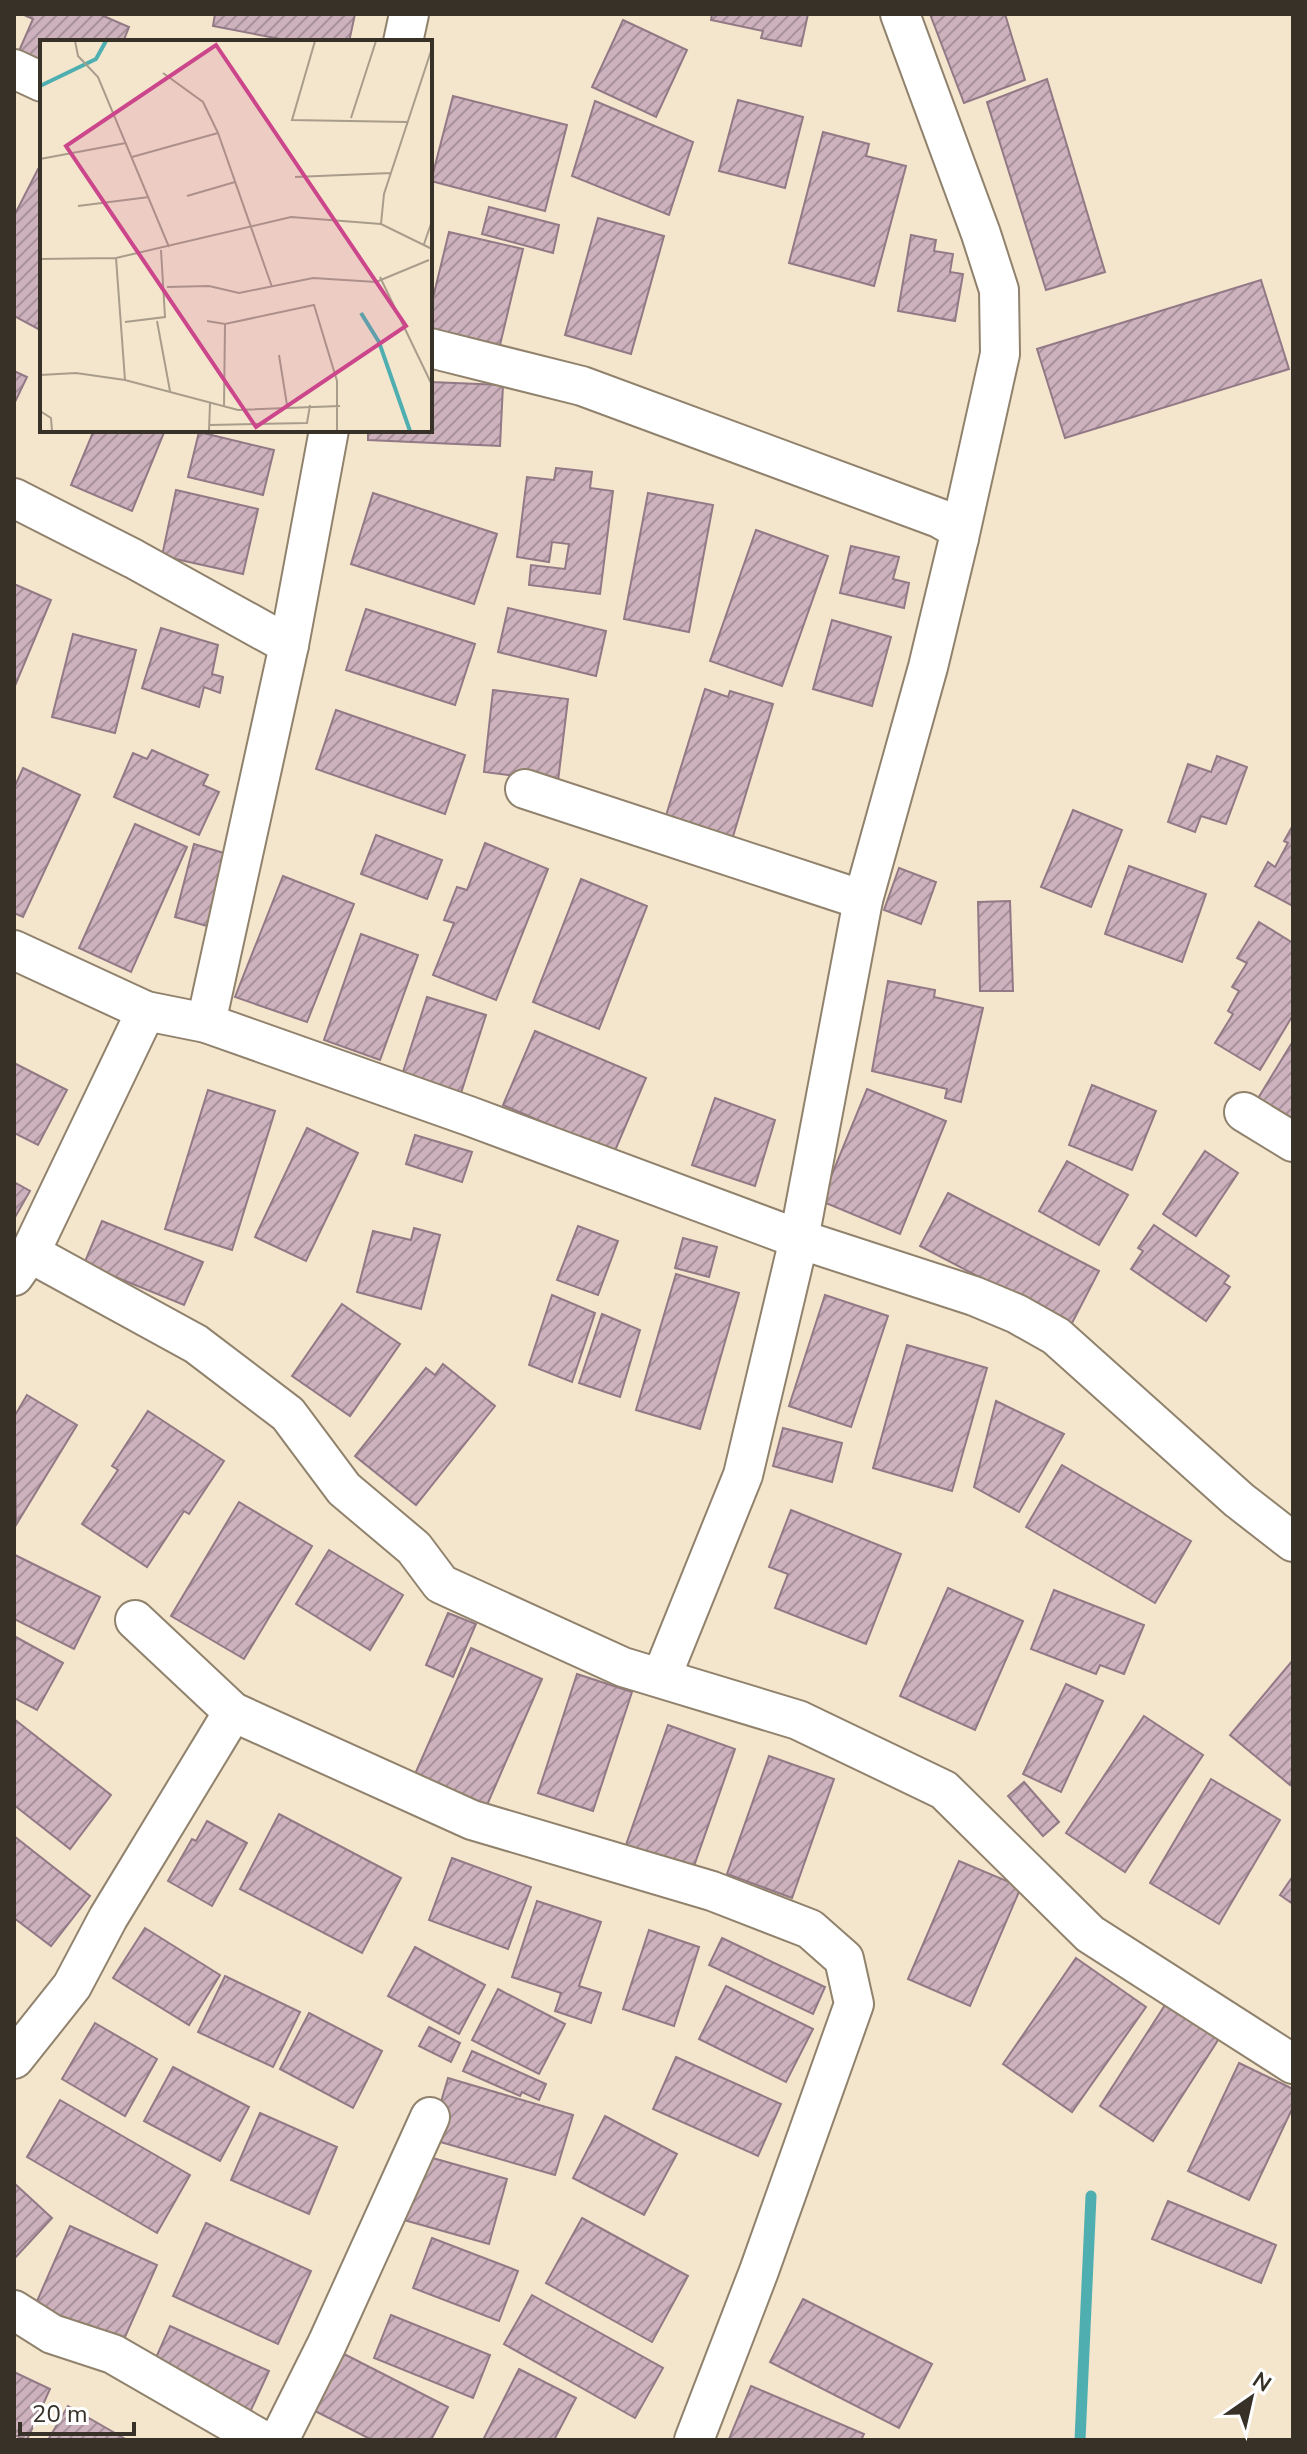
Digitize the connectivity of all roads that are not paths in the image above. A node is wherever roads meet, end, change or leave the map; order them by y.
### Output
1 (409, 14) edge
2 (900, 14) edge
3 (403, 40) edge
4 (14, 69) edge
5 (40, 81) edge
6 (432, 348) edge
7 (329, 432) edge
8 (14, 498) edge
9 (959, 538) junction
10 (289, 645) junction
11 (525, 789) dead end
12 (863, 900) junction
13 (14, 950) edge
14 (146, 1011) junction
15 (206, 1023) junction
16 (1244, 1112) dead end
17 (1293, 1142) edge
18 (799, 1239) junction
19 (22, 1264) edge
20 (1293, 1542) edge
21 (135, 1620) dead end
22 (661, 1678) junction
23 (233, 1712) junction
24 (14, 2059) edge
25 (1293, 2064) edge
26 (430, 2117) dead end
27 (14, 2310) edge
28 (262, 2440) edge
29 (279, 2440) edge
30 (694, 2440) edge

1 - 3 street
2 - 9 street
4 - 5 street
6 - 9 street
7 - 10 street
8 - 10 street
9 - 12 street
10 - 15 street
11 - 12 street
12 - 18 street
13 - 14 street
14 - 15 street
14 - 19 street
15 - 18 street
16 - 17 street
18 - 20 street
18 - 22 street
19 - 22 street
21 - 23 street
22 - 25 street
23 - 24 street
23 - 30 street
26 - 29 street
27 - 28 street

